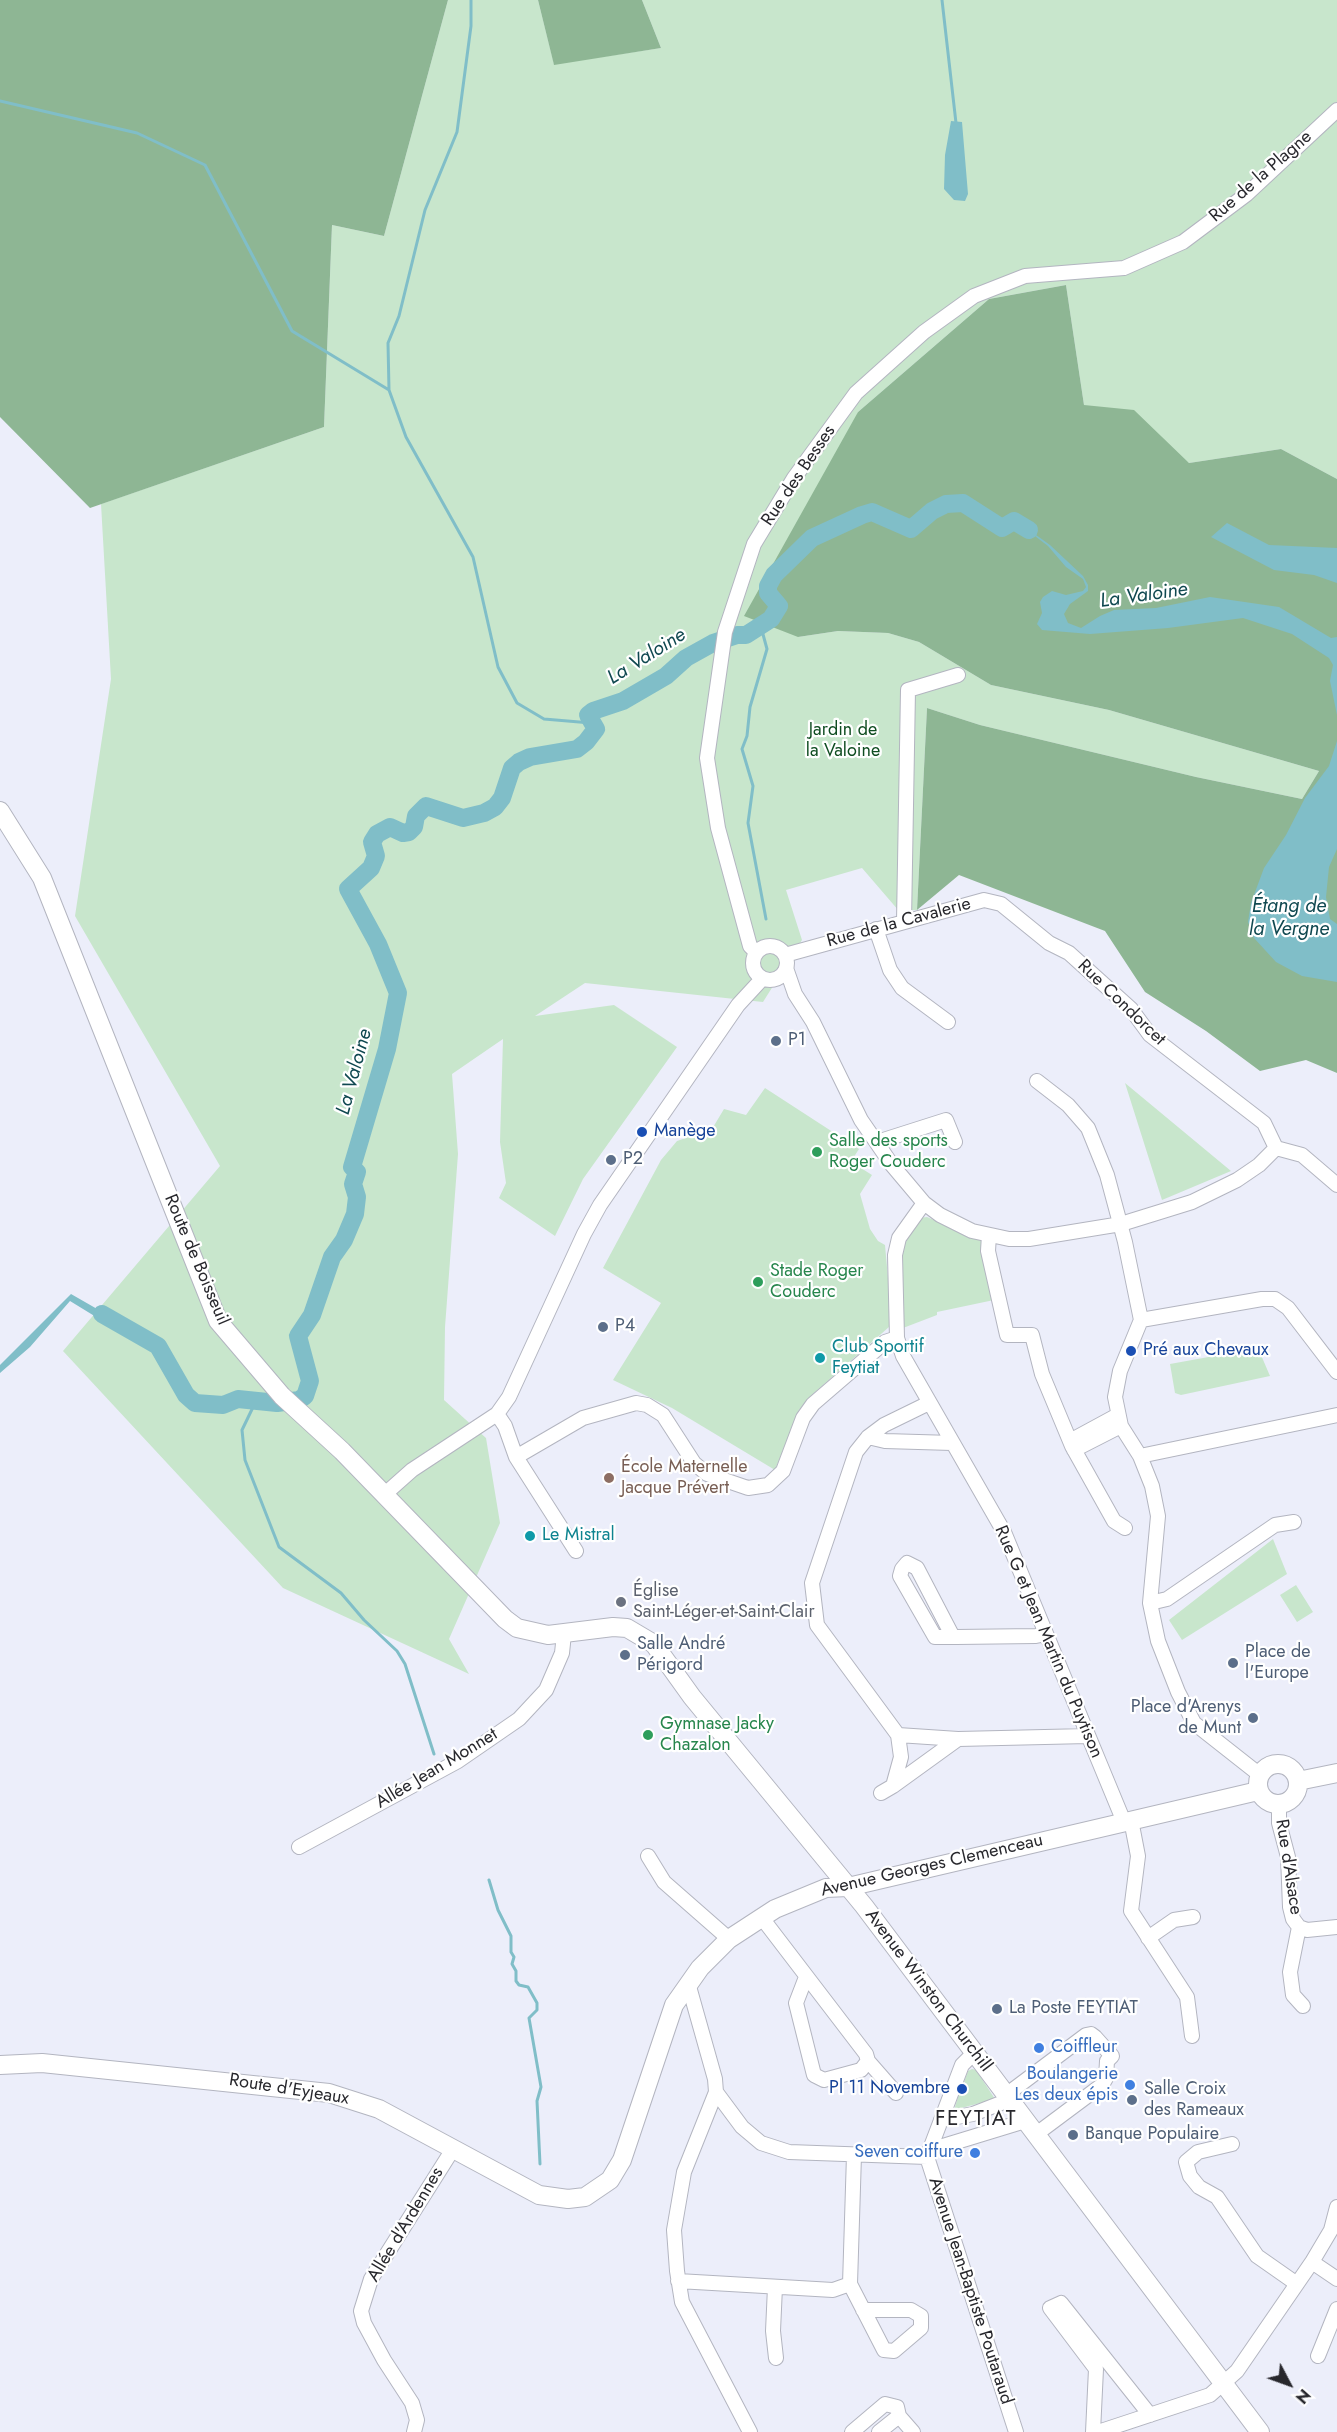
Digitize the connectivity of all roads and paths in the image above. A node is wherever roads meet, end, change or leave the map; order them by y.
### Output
1 (1337, 110) edge
2 (1183, 242) joint
3 (958, 675) dead end
4 (0, 811) edge
5 (1013, 911) joint
6 (904, 921) junction
7 (876, 929) junction
8 (762, 949) junction
9 (752, 967) junction
10 (783, 967) junction
11 (762, 979) junction
12 (738, 1005) junction
13 (948, 1022) dead end
14 (1037, 1081) dead end
15 (877, 1142) junction
16 (955, 1142) dead end
17 (1276, 1148) junction
18 (1334, 1177) edge
19 (924, 1203) junction
20 (1121, 1224) junction
21 (989, 1235) junction
22 (1141, 1320) junction
23 (897, 1338) junction
24 (1337, 1372) edge
25 (929, 1403) junction
26 (497, 1414) junction
27 (1337, 1415) edge
28 (1119, 1420) junction
29 (868, 1437) junction
30 (952, 1443) junction
31 (1072, 1445) junction
32 (1140, 1456) junction
33 (516, 1457) junction
34 (384, 1494) junction
35 (1294, 1522) dead end
36 (1125, 1528) dead end
37 (576, 1551) dead end
38 (1150, 1603) junction
39 (585, 1631) joint
40 (564, 1634) junction
41 (1046, 1634) junction
42 (953, 1637) junction
43 (898, 1735) junction
44 (1088, 1736) junction
45 (958, 1739) junction
46 (1337, 1773) edge
47 (1298, 1781) junction
48 (1259, 1783) junction
49 (1279, 1804) junction
50 (1128, 1821) junction
51 (298, 1847) dead end
52 (648, 1856) dead end
53 (848, 1887) junction
54 (762, 1917) junction
55 (1193, 1917) dead end
56 (1299, 1927) junction
57 (1337, 1927) edge
58 (1148, 1938) junction
59 (729, 1939) junction
60 (806, 1977) junction
61 (688, 1983) junction
62 (1303, 2006) dead end
63 (1192, 2036) dead end
64 (974, 2053) junction
65 (868, 2061) junction
66 (0, 2065) edge
67 (716, 2092) junction
68 (896, 2093) dead end
69 (1007, 2097) junction
70 (641, 2102) joint
71 (941, 2120) junction
72 (1030, 2128) junction
73 (1232, 2144) dead end
74 (453, 2149) junction
75 (929, 2153) junction
76 (854, 2155) junction
77 (1337, 2207) edge
78 (1312, 2262) junction
79 (1337, 2279) edge
80 (678, 2281) junction
81 (850, 2284) junction
82 (1297, 2284) junction
83 (775, 2287) junction
84 (1337, 2309) edge
85 (863, 2310) dead end
86 (1318, 2356) dead end
87 (776, 2358) dead end
88 (1110, 2365) junction
89 (1096, 2369) junction
90 (1223, 2383) junction
91 (1150, 2415) junction
92 (899, 2416) junction
93 (414, 2432) edge
94 (750, 2432) edge
95 (852, 2432) edge
96 (879, 2432) edge
97 (913, 2432) edge
98 (1016, 2432) edge
99 (1093, 2432) edge
100 (1098, 2432) edge
101 (1260, 2432) edge

1 - 2 street, Rue de la Plagne
2 - 8 street, Rue des Besses
3 - 6 street
4 - 34 main road, Route de Boisseuil
5 - 6 street, Rue de la Cavalerie
5 - 17 street, Rue Condorcet
6 - 7 street, Rue de la Cavalerie
7 - 10 street, Rue de la Cavalerie
7 - 13 street
8 - 9 street
8 - 10 street, Rue des Besses
9 - 11 street
9 - 12 street
10 - 11 street, Rue de la Cavalerie
10 - 15 street
11 - 12 street
12 - 26 street
14 - 20 street
15 - 16 street
15 - 19 street
17 - 18 street
17 - 20 street
19 - 21 street
19 - 23 street, Rue G et Jean Martin du Puytison
20 - 21 street
20 - 22 street
21 - 31 street
22 - 24 street
22 - 28 street
23 - 25 street, Rue G et Jean Martin du Puytison
23 - 33 street
25 - 29 street
25 - 30 street, Rue G et Jean Martin du Puytison
26 - 33 street
26 - 34 street
27 - 32 street
28 - 31 street
28 - 32 street
29 - 30 street
29 - 43 street
30 - 41 street, Rue G et Jean Martin du Puytison
31 - 36 street
32 - 38 street
33 - 37 street
34 - 40 main road, Route de Boisseuil
35 - 38 street
38 - 48 street
39 - 40 main road, Route de Boisseuil
39 - 53 main road, Avenue Winston Churchill
40 - 51 street, Allée Jean Monnet
41 - 42 street
41 - 44 street, Rue G et Jean Martin du Puytison
42 - 42 street
43 - 45 street
43 - 45 street
44 - 45 street
44 - 50 street, Rue G et Jean Martin du Puytison
46 - 47 main road
47 - 48 main road
47 - 49 main road
48 - 49 main road
48 - 50 main road, Avenue Georges Clemenceau
49 - 56 street, Rue d'Alsace
50 - 53 main road, Avenue Georges Clemenceau
50 - 58 street, Rue G et Jean Martin du Puytison
52 - 59 street
53 - 54 main road, Avenue Georges Clemenceau
53 - 64 main road, Avenue Winston Churchill
54 - 59 main road, Avenue Georges Clemenceau
54 - 60 street
55 - 58 street
56 - 57 street, Rue d'Alsace
56 - 62 street
58 - 63 street, Rue G et Jean Martin du Puytison
59 - 61 main road, Avenue Georges Clemenceau
60 - 65 street
60 - 65 street
61 - 67 street
61 - 70 main road, Avenue Georges Clemenceau
64 - 69 main road, Avenue Winston Churchill
64 - 71 street
65 - 68 street
66 - 74 main road, Route d'Eyjeaux
67 - 76 street
67 - 80 street
69 - 71 street
69 - 72 main road, Avenue Winston Churchill
69 - 72 street
70 - 74 main road, Route d'Eyjeaux
71 - 75 street
72 - 75 street
72 - 90 main road, Avenue Winston Churchill
73 - 82 street
74 - 93 street, Allée d'Ardennes
75 - 76 street
75 - 98 street, Avenue Jean-Baptiste Poutaraud
76 - 81 street
77 - 78 street
78 - 79 street
78 - 82 street
80 - 83 street
80 - 94 street
81 - 83 street
81 - 85 street
82 - 90 street
83 - 87 street
84 - 86 street
88 - 89 street
88 - 89 street
88 - 91 street
89 - 99 street
90 - 91 street
90 - 101 main road, Avenue Winston Churchill
91 - 100 street
92 - 95 street
92 - 96 street
92 - 97 street

